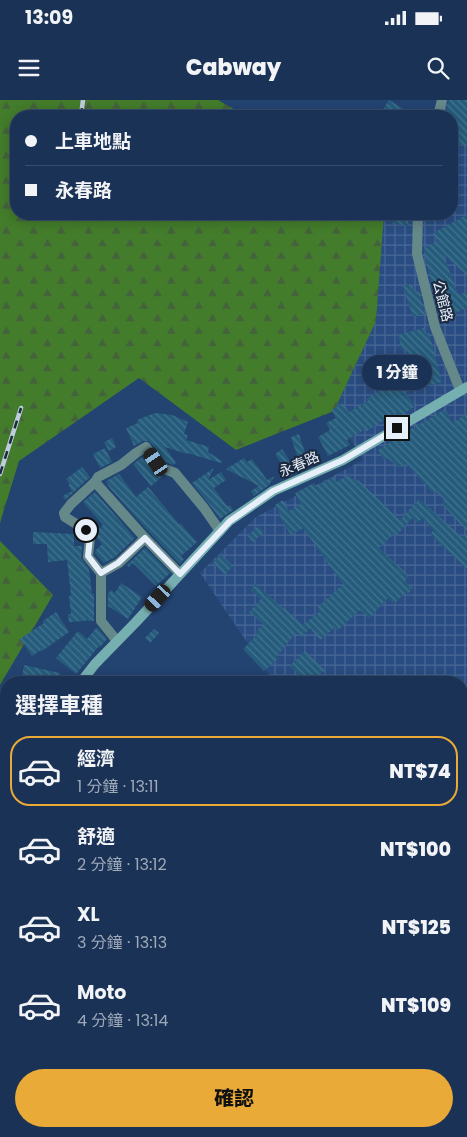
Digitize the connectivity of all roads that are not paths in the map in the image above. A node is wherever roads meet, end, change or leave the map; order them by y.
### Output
1 (418, 220) edge
2 (464, 388) edge
3 (95, 482) junction
4 (220, 531) junction
5 (145, 538) junction
6 (101, 573) junction
7 (180, 574) junction
8 (118, 641) junction
9 (86, 676) edge

1 - 2 street, 公館路
2 - 4 street, 永春路
3 - 4 street
3 - 5 street
3 - 6 street
4 - 7 street, 永春路
5 - 6 street
5 - 7 street
6 - 8 street
7 - 8 street, 永春路
8 - 9 street, 永春路

